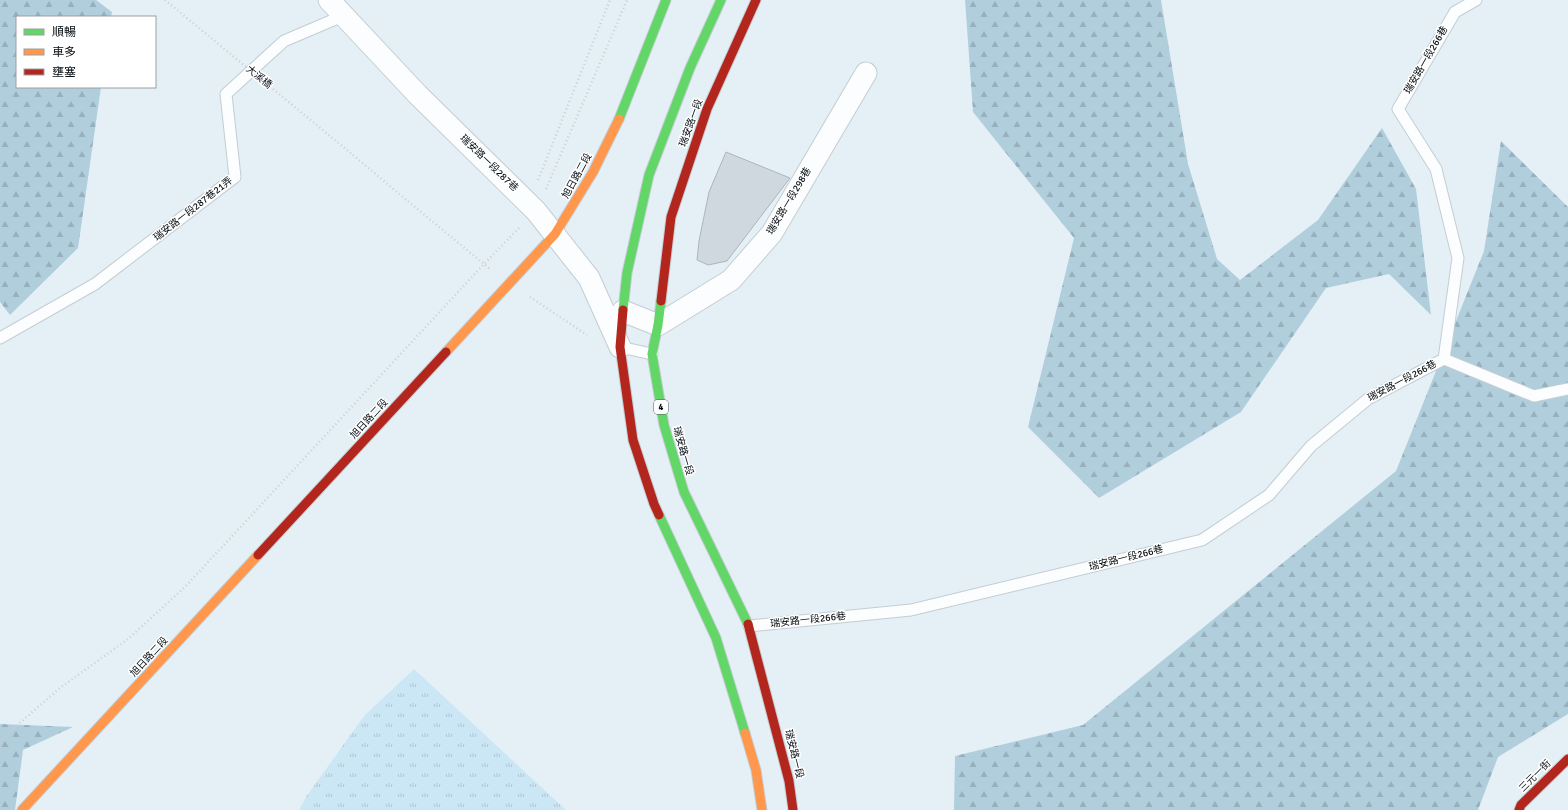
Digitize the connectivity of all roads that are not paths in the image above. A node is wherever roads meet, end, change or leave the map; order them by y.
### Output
1 (329, 0) edge
2 (666, 0) edge
3 (721, 0) edge
4 (756, 0) edge
5 (1476, 0) edge
6 (345, 15) junction
7 (866, 73) dead end
8 (556, 234) junction
9 (623, 311) junction
10 (658, 325) junction
11 (0, 338) edge
12 (620, 347) junction
13 (652, 354) junction
14 (1444, 359) junction
15 (1568, 389) edge
16 (749, 626) junction
17 (1568, 759) edge
18 (22, 810) edge
19 (762, 810) edge
20 (793, 810) edge
21 (1519, 810) edge

1 - 6 street, 瑞安路一段287巷
2 - 8 main road, 旭日路二段
3 - 9 main road, 瑞安路一段
4 - 10 main road, 瑞安路一段 / 4
5 - 14 lane, 瑞安路一段266巷
6 - 8 street, 瑞安路一段287巷
6 - 11 lane, 瑞安路一段287巷21弄
7 - 10 street, 瑞安路一段298巷
8 - 12 street, 瑞安路一段287巷
8 - 18 main road, 旭日路二段
9 - 10 street
9 - 12 main road, 瑞安路一段
10 - 13 main road, 瑞安路一段 / 4
12 - 13 lane
12 - 19 main road, 瑞安路一段
13 - 16 main road, 瑞安路一段 / 4
14 - 15 lane, 瑞安路一段266巷
14 - 16 lane, 瑞安路一段266巷
16 - 20 main road, 瑞安路一段 / 4
17 - 21 main road, 三元一街

